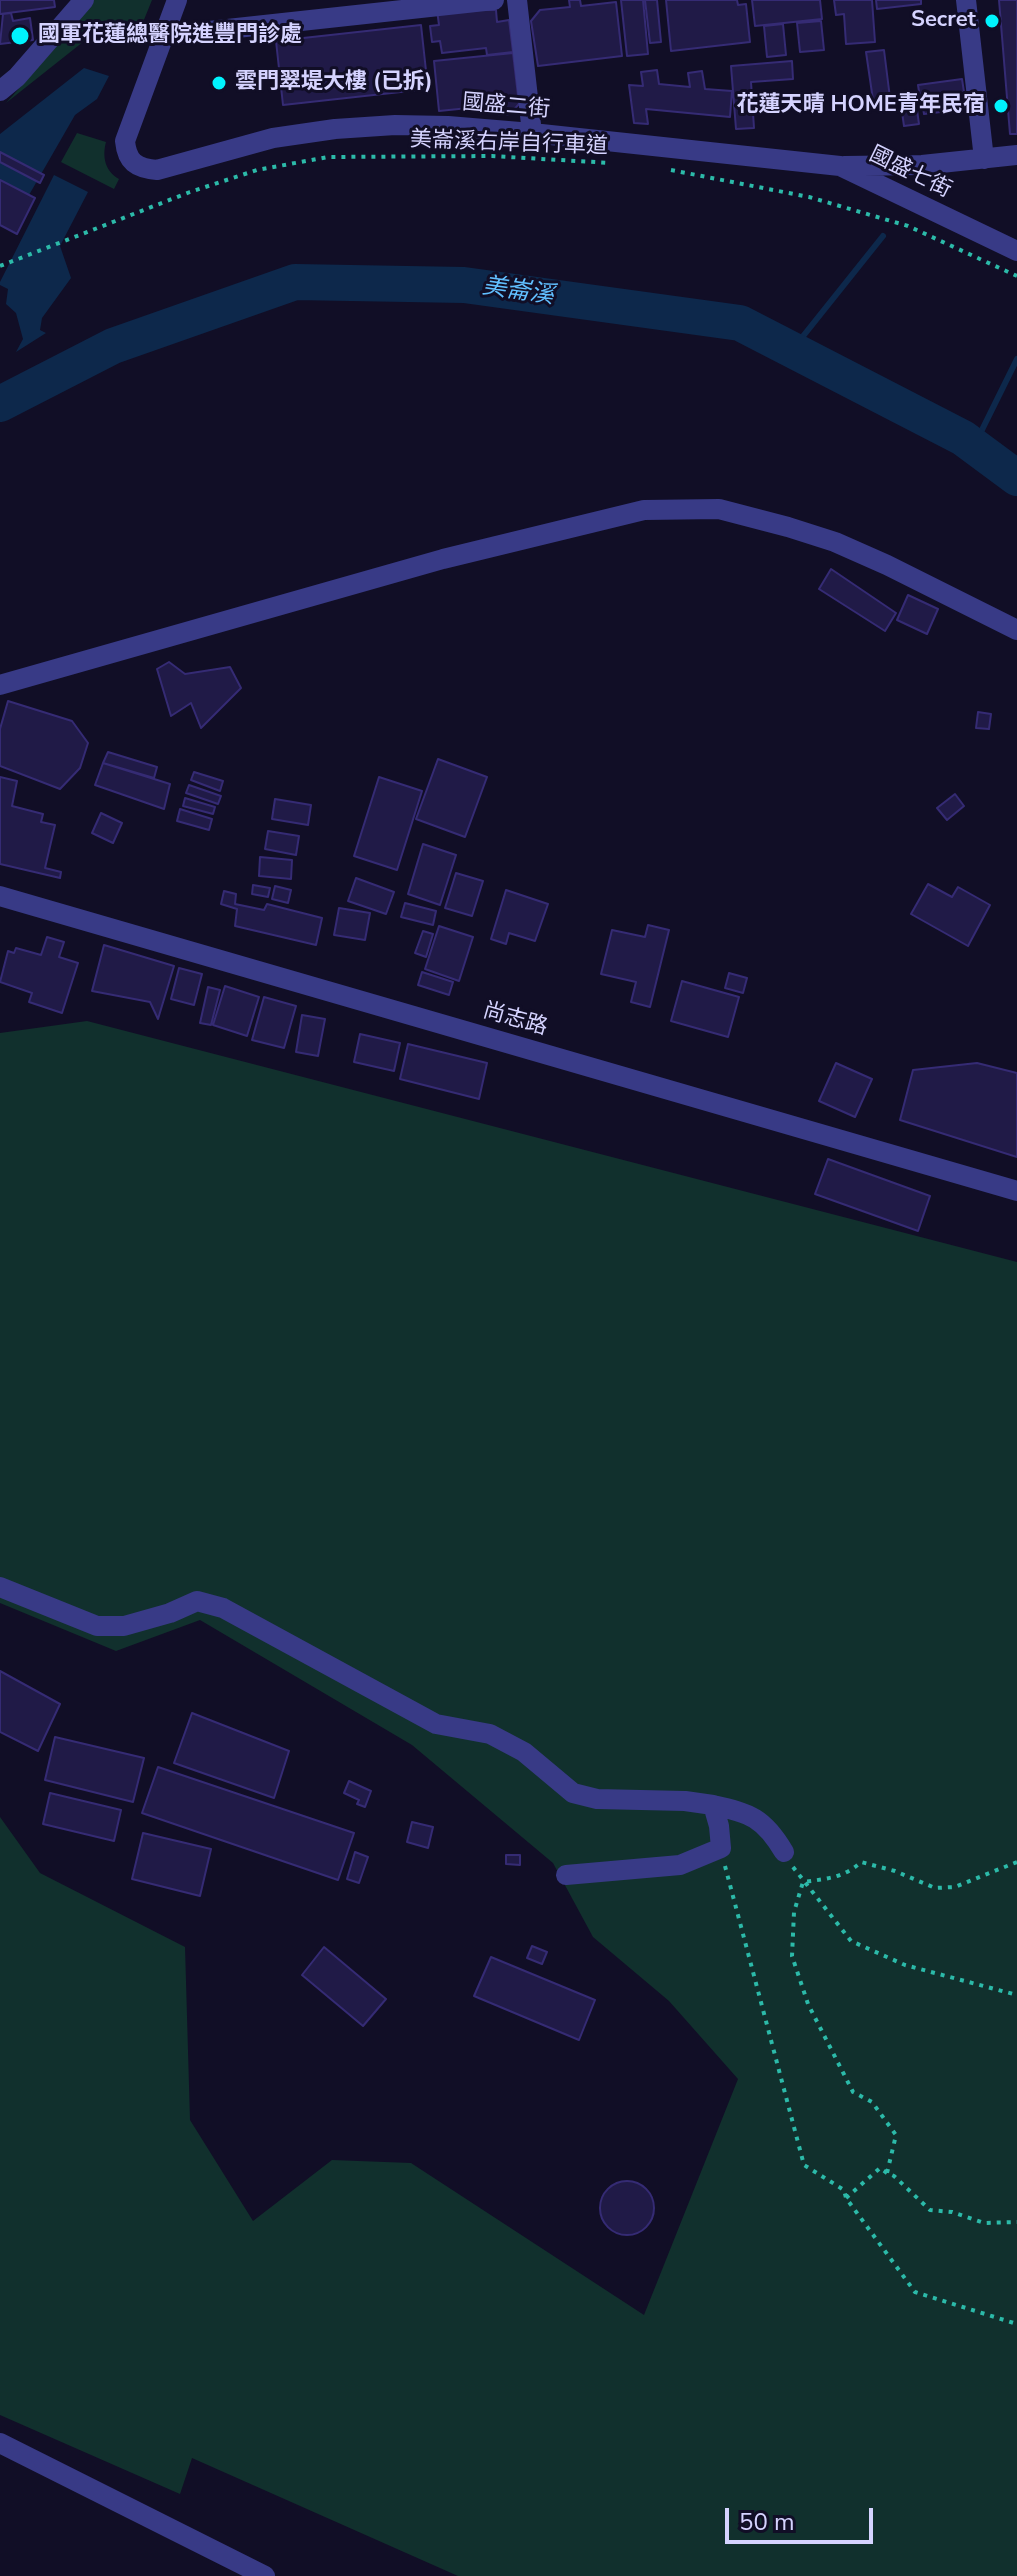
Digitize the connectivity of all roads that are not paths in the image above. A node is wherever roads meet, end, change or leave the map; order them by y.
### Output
1 (84, 0) edge
2 (177, 0) edge
3 (494, 0) edge
4 (517, 0) edge
5 (966, 0) edge
6 (163, 36) junction
7 (0, 91) edge
8 (532, 133) junction
9 (1017, 155) edge
10 (776, 158) joint
11 (984, 159) junction
12 (840, 166) junction
13 (1017, 251) edge
14 (1017, 630) edge
15 (0, 685) edge
16 (0, 896) edge
17 (1017, 1191) edge
18 (0, 1587) edge
19 (713, 1805) junction
20 (784, 1852) road end
21 (566, 1875) dead end
22 (0, 2443) edge
23 (265, 2576) edge

1 - 7 street
2 - 6 street, 國盛二街
3 - 6 street
4 - 8 street
5 - 11 street
6 - 8 street, 國盛二街
8 - 10 street, 國盛二街
9 - 11 street
10 - 12 street, 國盛七街
11 - 12 street
12 - 13 street, 國盛七街
14 - 15 street
16 - 17 street, 尚志路
18 - 19 street
19 - 20 street
19 - 21 street
22 - 23 street

